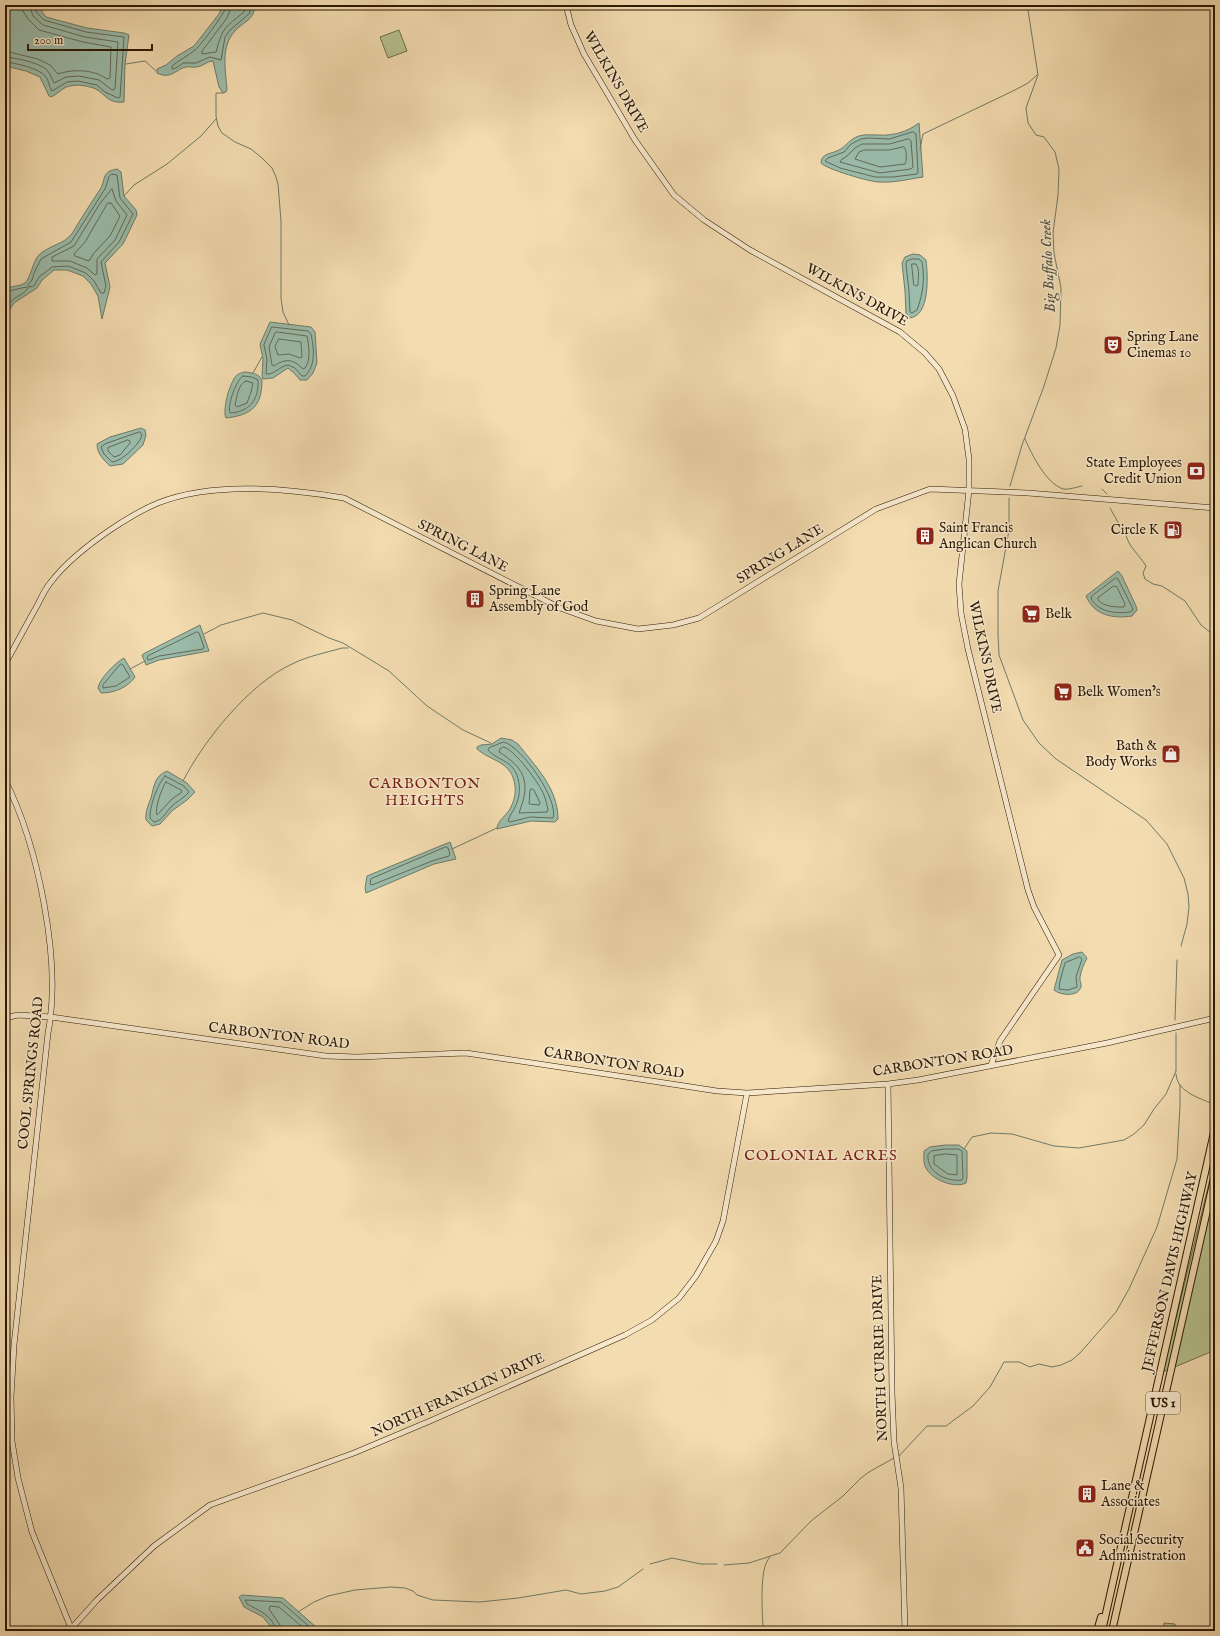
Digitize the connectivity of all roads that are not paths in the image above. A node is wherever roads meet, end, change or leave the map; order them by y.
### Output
1 (566, 5) edge
2 (969, 490) junction
3 (1215, 508) edge
4 (5, 664) edge
5 (5, 780) edge
6 (51, 1017) junction
7 (5, 1018) edge
8 (1215, 1018) edge
9 (991, 1066) junction
10 (888, 1084) junction
11 (747, 1093) junction
12 (1215, 1128) edge
13 (1215, 1174) edge
14 (1112, 1587) junction
15 (1119, 1602) junction
16 (70, 1630) edge
17 (905, 1631) edge
18 (1096, 1631) edge
19 (1102, 1631) edge
20 (1112, 1631) edge
21 (1115, 1631) edge

1 - 2 street, WILKINS DRIVE
2 - 3 street, SPRING LANE
2 - 4 street, SPRING LANE
2 - 9 street, WILKINS DRIVE
5 - 6 street, COOL SPRINGS ROAD
6 - 7 street, CARBONTON ROAD
6 - 11 street, CARBONTON ROAD
6 - 16 street, COOL SPRINGS ROAD
8 - 9 street, CARBONTON ROAD
9 - 10 street, CARBONTON ROAD
10 - 11 street, CARBONTON ROAD
10 - 17 street, NORTH CURRIE DRIVE
11 - 16 street, NORTH FRANKLIN DRIVE
12 - 14 highway, JEFFERSON DAVIS HIGHWAY / US 1
13 - 15 highway, JEFFERSON DAVIS HIGHWAY / US 1
14 - 18 highway
14 - 19 highway, JEFFERSON DAVIS HIGHWAY / US 1
15 - 20 highway, JEFFERSON DAVIS HIGHWAY / US 1
15 - 21 highway

